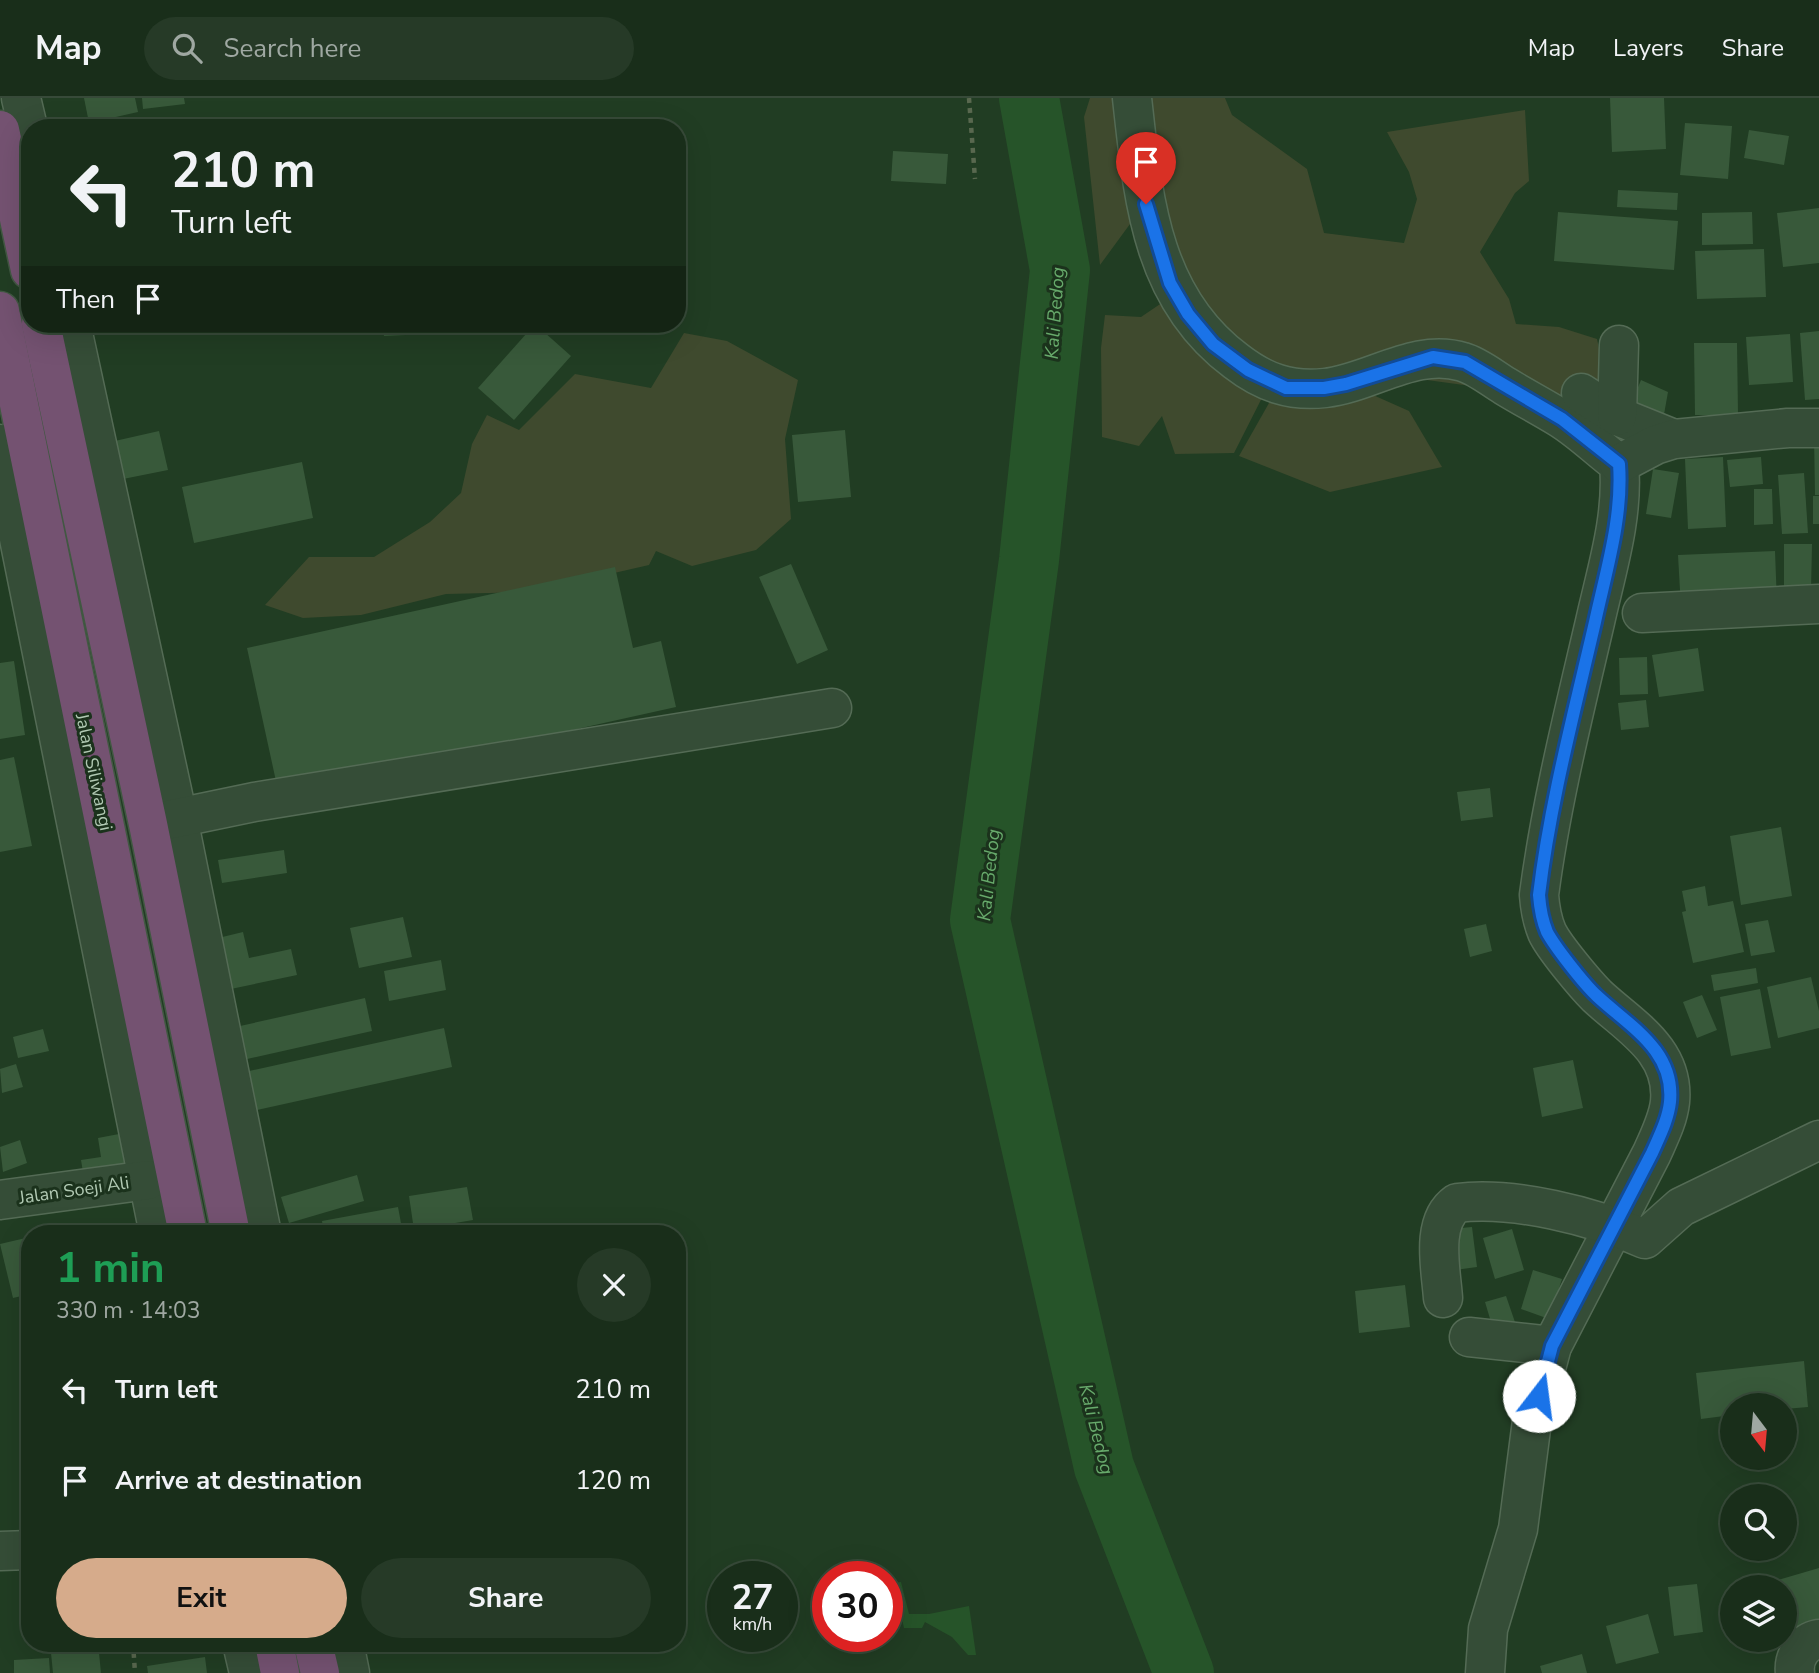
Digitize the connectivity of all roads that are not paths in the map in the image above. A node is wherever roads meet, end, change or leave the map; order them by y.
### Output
1 (21, 98) edge
2 (1132, 98) edge
3 (26, 119) edge
4 (0, 130) edge
5 (21, 228) edge
6 (0, 311) edge
7 (43, 333) edge
8 (73, 333) edge
9 (1619, 345) dead end
10 (1581, 393) dead end
11 (1617, 416) junction
12 (1819, 428) edge
13 (1664, 442) junction
14 (0, 444) edge
15 (1619, 464) junction
16 (1819, 604) edge
17 (1642, 613) dead end
18 (832, 708) dead end
19 (163, 821) junction
20 (1819, 1140) edge
21 (148, 1180) junction
22 (0, 1200) edge
23 (157, 1225) edge
24 (186, 1225) edge
25 (230, 1225) edge
26 (260, 1225) edge
27 (1629, 1232) junction
28 (1443, 1297) dead end
29 (1469, 1338) dead end
30 (1552, 1346) junction
31 (21, 1550) edge
32 (0, 1551) edge
33 (244, 1652) edge
34 (276, 1652) edge
35 (315, 1652) edge
36 (346, 1652) edge
37 (249, 1673) edge
38 (280, 1673) edge
39 (320, 1673) edge
40 (350, 1673) edge
41 (1485, 1673) edge

1 - 3 street
2 - 15 street
4 - 5 highway
6 - 24 highway, Jalan Siliwangi
7 - 19 highway
8 - 19 street
9 - 11 street
10 - 11 street
11 - 13 street
12 - 13 street
13 - 15 street
14 - 21 street
15 - 27 street
16 - 17 street
18 - 19 street
19 - 25 highway
19 - 26 street
20 - 27 street
21 - 22 street, Jalan Soeji Ali
21 - 23 street
27 - 28 street
27 - 30 street
29 - 30 street
30 - 41 street
31 - 32 street
33 - 37 street
34 - 38 highway
35 - 39 highway
36 - 40 street

